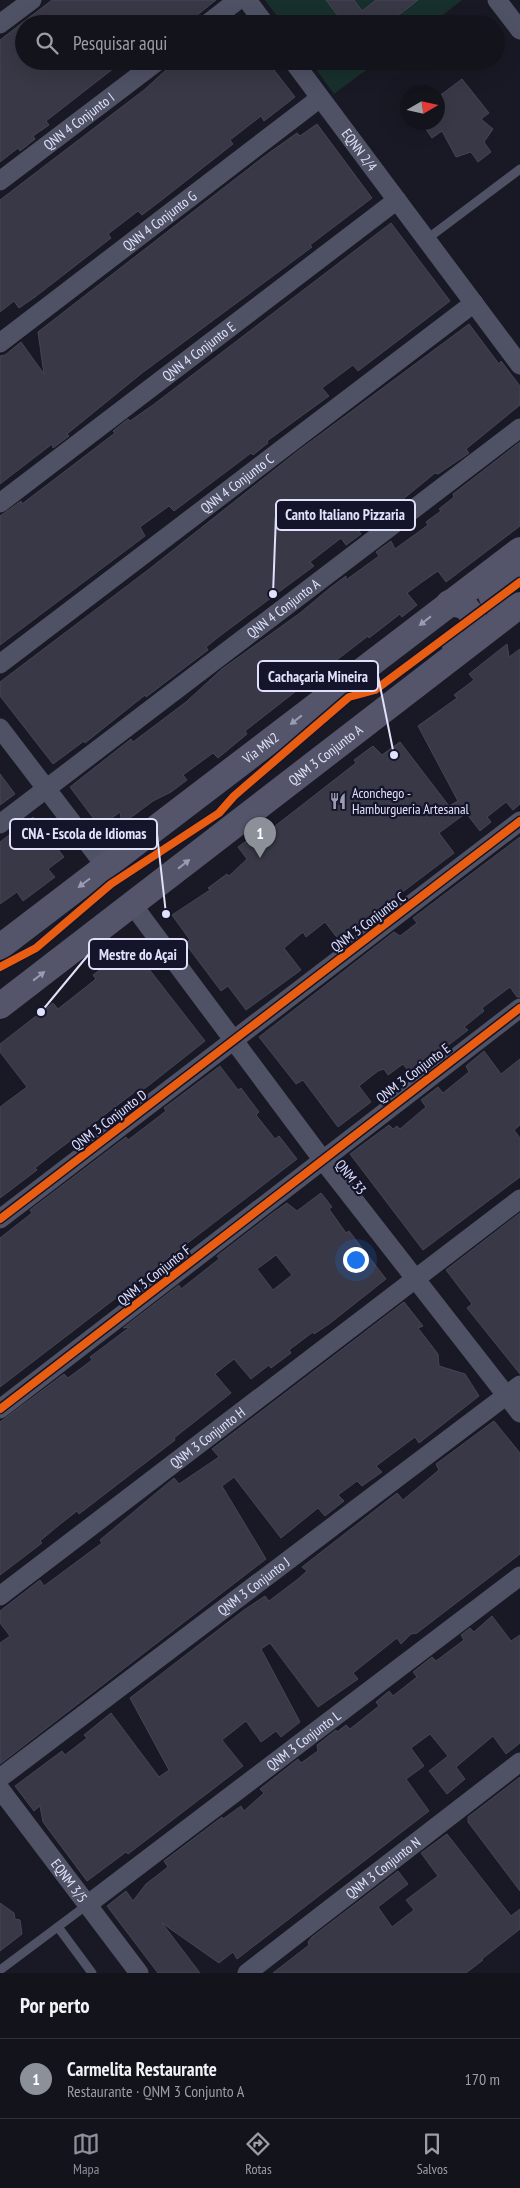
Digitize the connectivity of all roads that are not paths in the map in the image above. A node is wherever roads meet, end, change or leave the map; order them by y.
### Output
1 (32, 0) edge
2 (238, 0) edge
3 (247, 0) edge
4 (497, 0) edge
5 (219, 15) edge
6 (258, 15) edge
7 (0, 24) edge
8 (520, 30) edge
9 (146, 70) edge
10 (300, 70) edge
11 (320, 98) junction
12 (520, 169) edge
13 (0, 181) edge
14 (397, 200) junction
15 (427, 239) junction
16 (474, 303) junction
17 (0, 343) edge
18 (520, 365) edge
19 (520, 428) edge
20 (0, 503) edge
21 (520, 550) edge
22 (520, 566) edge
23 (448, 603) junction
24 (517, 607) edge
25 (0, 664) edge
26 (0, 728) edge
27 (344, 740) junction
28 (47, 789) junction
29 (520, 821) edge
30 (0, 824) edge
31 (106, 867) junction
32 (132, 904) junction
33 (0, 947) edge
34 (0, 1006) edge
35 (520, 1008) edge
36 (232, 1042) junction
37 (322, 1159) junction
38 (520, 1199) edge
39 (0, 1219) edge
40 (414, 1279) junction
41 (514, 1390) edge
42 (0, 1408) edge
43 (520, 1413) edge
44 (520, 1576) edge
45 (0, 1596) edge
46 (520, 1762) edge
47 (0, 1778) edge
48 (0, 1789) edge
49 (87, 1905) junction
50 (58, 1927) junction
51 (0, 1970) edge
52 (92, 1973) edge
53 (139, 1973) edge
54 (247, 1973) edge

1 - 7 street
2 - 5 street
3 - 6 street
4 - 8 street
9 - 13 street, QNN 4 Conjunto I
10 - 11 street, EQNN 2/4
11 - 14 street, EQNN 2/4
11 - 17 street, QNN 4 Conjunto G
12 - 15 lane
14 - 15 street, EQNN 2/4
14 - 20 street, QNN 4 Conjunto E
15 - 16 street, EQNN 2/4
16 - 18 street, EQNN 2/4
16 - 25 street, QNN 4 Conjunto C
19 - 28 street, QNN 4 Conjunto A
21 - 23 main road, Via MN2
22 - 24 main road
23 - 27 main road
23 -> 31 main road, Via MN2
24 - 27 main road, QNM 3 Conjunto A
26 - 28 street
32 -> 27 main road, QNM 3 Conjunto A
28 - 30 street, QNN 4 Conjunto A
28 - 31 street
29 - 36 street, QNM 3 Conjunto C
31 -> 33 main road, Via MN2
34 -> 32 main road, QNM 3 Conjunto A
32 - 36 street, QNM 33
35 - 37 street, QNM 3 Conjunto E
36 - 37 street, QNM 33
36 - 39 street, QNM 3 Conjunto D
37 - 40 street, QNM 33
37 - 42 street, QNM 3 Conjunto F
38 - 40 street, QNM 3 Conjunto H
40 - 41 street, QNM 33
40 - 45 street, QNM 3 Conjunto H
41 - 43 street, QNM 33
41 - 47 street, QNM 3 Conjunto J
44 - 49 street, QNM 3 Conjunto L
46 - 54 street, QNM 3 Conjunto N
48 - 49 street, EQNM 3/5
49 - 50 lane
49 - 53 street, EQNM 3/5
50 - 51 lane
50 - 52 lane

